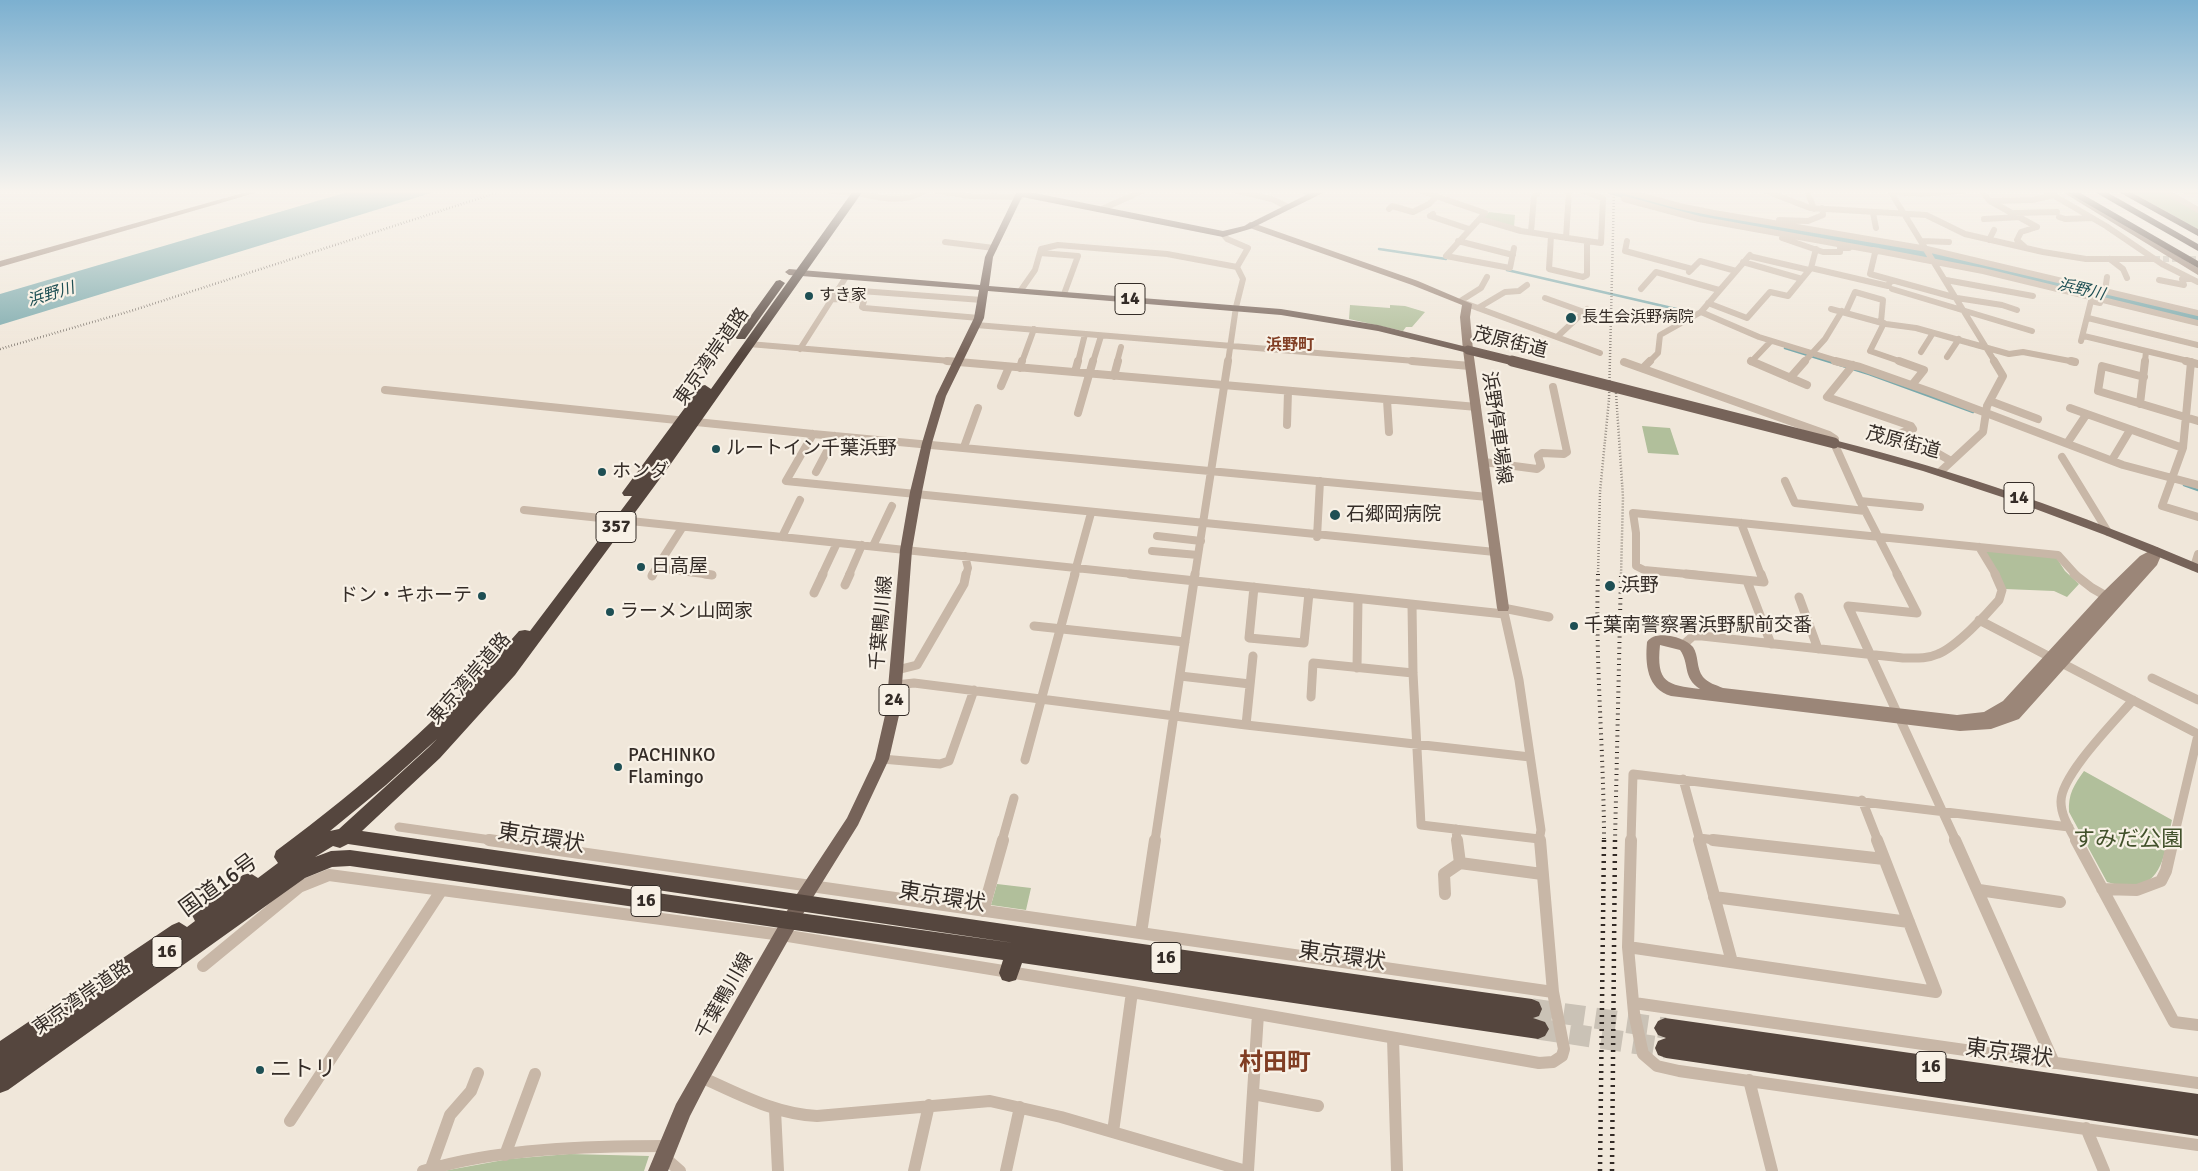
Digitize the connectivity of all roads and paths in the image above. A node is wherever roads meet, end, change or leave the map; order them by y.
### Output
1 (65, 246) edge
2 (814, 246) edge
3 (975, 246) edge
4 (1054, 246) edge
5 (1067, 246) edge
6 (1242, 246) edge
7 (1307, 246) edge
8 (1454, 246) edge
9 (1481, 246) edge
10 (1550, 246) edge
11 (1587, 246) edge
12 (1627, 246) edge
13 (1807, 246) edge
14 (1850, 246) edge
15 (1907, 246) edge
16 (1925, 246) edge
17 (2011, 246) edge
18 (2023, 246) edge
19 (2134, 246) edge
20 (2147, 246) edge
21 (2165, 246) edge
22 (2178, 246) edge
23 (1858, 247) junction
24 (994, 248) joint
25 (1816, 249) junction
26 (1927, 249) junction
27 (1875, 250) junction
28 (2028, 250) junction
29 (1040, 253) junction
30 (1749, 255) joint
31 (2198, 257) edge
32 (2154, 259) junction
33 (2110, 260) junction
34 (1743, 262) junction
35 (1935, 262) junction
36 (0, 264) edge
37 (2198, 265) edge
38 (1237, 267) junction
39 (1692, 269) junction
40 (1810, 269) junction
41 (1736, 270) junction
42 (794, 273) junction
43 (846, 277) junction
44 (1487, 277) dead end
45 (2107, 277) dead end
46 (2127, 278) dead end
47 (2196, 278) edge
48 (1682, 279) junction
49 (1802, 279) junction
50 (1891, 280) junction
51 (1946, 280) junction
52 (2160, 280) dead end
53 (1527, 284) dead end
54 (1641, 289) dead end
55 (1021, 290) junction
56 (1719, 290) junction
57 (1892, 290) dead end
58 (2105, 291) junction
59 (983, 294) junction
60 (1064, 294) junction
61 (2033, 296) dead end
62 (1545, 298) dead end
63 (1957, 298) junction
64 (832, 299) junction
65 (851, 300) junction
66 (1464, 302) junction
67 (1708, 303) junction
68 (1236, 307) junction
69 (1478, 308) junction
70 (1831, 309) dead end
71 (1964, 310) junction
72 (2017, 310) dead end
73 (1844, 311) junction
74 (1701, 312) junction
75 (2198, 313) edge
76 (2088, 318) junction
77 (978, 321) junction
78 (1883, 322) junction
79 (2198, 325) edge
80 (1034, 330) junction
81 (2032, 331) dead end
82 (1933, 333) junction
83 (1086, 334) junction
84 (1101, 336) junction
85 (1558, 336) junction
86 (1959, 340) junction
87 (1771, 341) junction
88 (749, 344) junction
89 (2198, 345) edge
90 (1121, 347) dead end
91 (1232, 347) junction
92 (1987, 347) junction
93 (800, 349) junction
94 (1468, 350) junction
95 (2146, 351) junction
96 (1921, 352) dead end
97 (1600, 353) dead end
98 (1811, 354) junction
99 (1947, 357) dead end
100 (957, 362) junction
101 (1624, 362) dead end
102 (2075, 362) dead end
103 (2195, 363) edge
104 (1853, 365) junction
105 (1470, 366) junction
106 (1008, 367) junction
107 (1020, 368) junction
108 (1643, 368) junction
109 (1074, 372) junction
110 (1090, 374) junction
111 (1114, 376) junction
112 (2144, 377) junction
113 (1790, 378) junction
114 (1226, 385) junction
115 (1807, 385) dead end
116 (1912, 385) junction
117 (1001, 386) dead end
118 (1553, 387) dead end
119 (385, 390) dead end
120 (1288, 391) junction
121 (1387, 400) junction
122 (1990, 401) junction
123 (2140, 404) junction
124 (1476, 407) junction
125 (978, 408) dead end
126 (2070, 408) dead end
127 (1078, 413) dead end
128 (1986, 413) junction
129 (2086, 415) junction
130 (2186, 418) junction
131 (2038, 419) dead end
132 (688, 421) junction
133 (2198, 421) edge
134 (1287, 425) dead end
135 (2130, 430) junction
136 (1389, 432) dead end
137 (813, 434) junction
138 (835, 436) junction
139 (2068, 442) junction
140 (927, 443) junction
141 (1834, 443) junction
142 (964, 447) junction
143 (2183, 448) junction
144 (2062, 457) dead end
145 (2112, 460) junction
146 (1951, 461) junction
147 (1484, 462) junction
148 (1212, 471) junction
149 (816, 472) dead end
150 (1940, 472) junction
151 (2174, 477) junction
152 (1785, 481) dead end
153 (1320, 482) junction
154 (2198, 485) edge
155 (916, 492) junction
156 (1488, 497) junction
157 (800, 500) dead end
158 (1860, 501) junction
159 (892, 506) dead end
160 (1920, 508) dead end
161 (524, 510) dead end
162 (1865, 512) junction
163 (1091, 513) junction
164 (2198, 517) edge
165 (616, 520) junction
166 (1741, 523) junction
167 (1204, 524) junction
168 (682, 528) junction
169 (2108, 532) junction
170 (1157, 536) dead end
171 (1317, 536) junction
172 (782, 537) junction
173 (1878, 537) junction
174 (1201, 541) junction
175 (838, 543) junction
176 (862, 545) junction
177 (874, 546) junction
178 (1979, 547) junction
179 (906, 550) junction
180 (1152, 551) dead end
181 (2157, 551) junction
182 (1495, 552) junction
183 (2198, 554) edge
184 (1198, 555) junction
185 (965, 556) junction
186 (1076, 568) junction
187 (2196, 568) edge
188 (712, 575) dead end
189 (1194, 581) junction
190 (1747, 581) junction
191 (845, 585) dead end
192 (1254, 587) junction
193 (814, 593) dead end
194 (1308, 593) junction
195 (2106, 596) junction
196 (1799, 598) dead end
197 (1358, 599) junction
198 (1412, 605) junction
199 (1503, 611) junction
200 (1549, 617) dead end
201 (1979, 620) junction
202 (1034, 626) dead end
203 (1062, 628) junction
204 (1185, 642) junction
205 (1771, 644) junction
206 (1683, 645) junction
207 (1818, 649) junction
208 (1870, 654) junction
209 (1252, 656) dead end
210 (2056, 661) junction
211 (1357, 668) junction
212 (897, 670) junction
213 (1413, 674) junction
214 (1180, 676) junction
215 (2152, 678) dead end
216 (1697, 679) junction
217 (1250, 684) junction
218 (896, 685) junction
219 (974, 690) junction
220 (1682, 693) junction
221 (1311, 697) dead end
222 (1042, 698) junction
223 (2133, 700) junction
224 (2198, 700) edge
225 (1174, 716) junction
226 (1898, 717) junction
227 (1246, 725) junction
228 (2198, 735) edge
229 (1416, 744) junction
230 (1530, 757) junction
231 (882, 759) junction
232 (1025, 760) dead end
233 (1683, 779) junction
234 (1014, 798) dead end
235 (1862, 800) junction
236 (1941, 811) junction
237 (339, 814) junction
238 (2069, 827) junction
239 (399, 828) dead end
240 (1456, 828) junction
241 (1699, 838) junction
242 (338, 839) junction
243 (1539, 839) junction
244 (290, 852) joint
245 (1884, 859) junction
246 (1460, 863) junction
247 (301, 871) junction
248 (1542, 874) junction
249 (764, 878) joint
250 (503, 879) junction
251 (812, 885) junction
252 (2102, 889) junction
253 (1979, 890) junction
254 (441, 891) junction
255 (1445, 894) dead end
256 (1714, 897) junction
257 (801, 902) junction
258 (2060, 902) dead end
259 (983, 911) junction
260 (1909, 922) junction
261 (739, 929) joint
262 (786, 929) junction
263 (1141, 933) junction
264 (1628, 947) junction
265 (1014, 952) junction
266 (1732, 962) junction
267 (203, 966) dead end
268 (1009, 973) junction
269 (1132, 992) junction
270 (1553, 992) junction
271 (1634, 1003) junction
272 (1532, 1009) tunnel mouth
273 (1258, 1014) junction
274 (2198, 1025) edge
275 (1538, 1029) tunnel mouth
276 (1393, 1038) junction
277 (0, 1053) edge
278 (2054, 1063) junction
279 (0, 1067) edge
280 (478, 1073) dead end
281 (535, 1074) dead end
282 (701, 1077) junction
283 (1749, 1080) junction
284 (0, 1082) edge
285 (2198, 1083) edge
286 (1253, 1094) junction
287 (930, 1105) junction
288 (2198, 1105) edge
289 (1020, 1106) junction
290 (1318, 1106) dead end
291 (775, 1110) junction
292 (290, 1121) dead end
293 (2198, 1125) edge
294 (2086, 1128) junction
295 (1113, 1132) junction
296 (2198, 1145) edge
297 (666, 1151) junction
298 (505, 1155) junction
299 (427, 1170) edge
300 (658, 1171) edge
301 (680, 1171) edge
302 (778, 1171) edge
303 (914, 1171) edge
304 (1006, 1171) edge
305 (1247, 1171) edge
306 (1396, 1171) edge
307 (1772, 1171) edge
308 (2104, 1171) edge

1 - 36 street
2 - 42 highway, 東京湾岸道路 / 357
3 - 24 street
4 - 29 street
5 - 38 street
6 - 38 street
7 - 66 street
8 - 9 street
10 - 11 street
12 - 39 street
13 - 25 street
14 - 23 street
15 - 26 street
16 - 26 street
17 - 28 street
18 - 28 street
19 - 32 street
20 - 47 street
21 - 37 highway
22 - 31 highway
23 - 25 street
23 - 27 street
24 - 59 main road, 千葉鴨川線 / 24
25 - 40 street
26 - 35 street
26 - 58 street
27 - 35 street
27 - 50 street
28 - 33 street
29 - 55 street
29 - 60 street
30 - 34 street
30 - 40 street
32 - 33 street
32 - 47 street
33 - 46 street
34 - 41 street
34 - 49 street
35 - 51 street
35 - 79 street
38 - 68 street
39 - 41 street
39 - 48 street
40 - 49 street
40 - 50 street
41 - 56 street
42 - 43 main road, 茂原街道 / 14
42 - 88 highway, 東京湾岸道路 / 357
42 - 132 highway, 東京湾岸道路 / 357
43 - 59 main road, 茂原街道 / 14
43 - 64 street
44 - 66 street
45 - 58 street
47 - 52 street
48 - 54 street
48 - 56 street
49 - 67 street
50 - 63 street
51 - 61 street
51 - 63 street
53 - 69 street
55 - 59 main road, 茂原街道 / 14
55 - 60 main road, 茂原街道 / 14
56 - 67 street
57 - 71 street
58 - 75 street
59 - 65 street
59 - 77 main road, 千葉鴨川線 / 24
60 - 68 main road, 茂原街道 / 14
62 - 85 street
63 - 71 street
63 - 72 street
64 - 65 street
64 - 93 street
65 - 77 street
66 - 69 street
66 - 94 street, 浜野停車場線
67 - 74 street
68 - 91 street
68 - 94 main road, 茂原街道 / 14
69 - 85 street
70 - 73 street
71 - 81 street
71 - 92 street
73 - 78 street
73 - 78 street
73 - 98 street
74 - 87 street
74 - 108 street
76 - 79 street
76 - 89 street
76 - 95 street
77 - 80 street
77 - 100 main road, 千葉鴨川線 / 24
78 - 82 street
78 - 116 street
80 - 83 street
80 - 107 street
82 - 86 street
82 - 96 street
83 - 84 street
83 - 109 street
84 - 91 street
84 - 110 street
85 - 97 street
86 - 92 street
86 - 99 street
87 - 98 street
87 - 113 street
88 - 93 street
88 - 132 highway, 東京湾岸道路 / 357
90 - 111 street
91 - 105 street
91 - 114 street
92 - 102 street
92 - 122 street
93 - 100 street
94 - 105 street, 浜野停車場線
94 - 141 main road, 茂原街道 / 14, bridge
95 - 103 street
95 - 112 street
98 - 104 street
98 - 113 street
100 - 106 street
100 - 140 main road, 千葉鴨川線 / 24
101 - 108 street
103 - 130 street
104 - 116 street
104 - 146 street
105 - 124 street, 浜野停車場線
106 - 107 street
106 - 117 street
107 - 109 street
108 - 141 street
109 - 110 street
110 - 111 street
110 - 127 street
111 - 114 street
112 - 123 street
112 - 123 street
113 - 115 street
114 - 120 street
114 - 148 street
116 - 128 street
118 - 147 street
119 - 132 street
120 - 121 street
120 - 134 street
121 - 124 street
121 - 136 street
122 - 128 street
122 - 131 street
123 - 130 street
124 - 147 street, 浜野停車場線
125 - 142 street
126 - 129 street
128 - 139 street
128 - 146 street
129 - 135 street
129 - 139 street
130 - 133 street
130 - 143 street
132 - 137 street
132 - 165 highway, 東京湾岸道路 / 357
135 - 143 street
135 - 145 street
137 - 138 street
137 - 155 street
138 - 140 street
138 - 149 street
139 - 145 street
140 - 142 street
140 - 155 main road, 千葉鴨川線 / 24
141 - 150 main road, 茂原街道 / 14
141 - 158 street
142 - 148 street
143 - 151 street
144 - 169 street
145 - 151 street
146 - 150 street
147 - 156 street, 浜野停車場線
148 - 153 street
148 - 167 street
150 - 169 main road, 茂原街道 / 14
151 - 154 street
151 - 164 street
152 - 162 street
153 - 156 street
153 - 171 street
155 - 163 street
155 - 179 main road, 千葉鴨川線 / 24
156 - 182 street, 浜野停車場線
157 - 172 street
158 - 160 street
158 - 162 street
159 - 177 street
161 - 165 street
162 - 173 street
163 - 167 street
163 - 186 street
165 - 168 street
165 - 237 highway, 東京湾岸道路 / 357
165 - 242 highway, 東京湾岸道路 / 357
166 - 173 street
166 - 190 street
166 - 190 street
167 - 171 street
167 - 174 street
168 - 172 street
168 - 188 street
169 - 181 main road, 茂原街道 / 14
170 - 174 street
171 - 182 street
172 - 175 street
173 - 178 street
173 - 208 street
174 - 184 street
175 - 176 street
175 - 193 street
176 - 177 street
176 - 191 street
177 - 179 street
178 - 195 street
178 - 201 street
179 - 185 street
179 - 212 main road, 千葉鴨川線 / 24
180 - 184 street
181 - 187 main road, 茂原街道 / 14
181 - 195 street
181 - 210 street
182 - 199 street, 浜野停車場線
183 - 187 street
184 - 189 street
185 - 186 street
185 - 212 street
186 - 189 street
186 - 203 street
189 - 192 street
189 - 204 street
190 - 205 street
192 - 194 street
192 - 194 street
194 - 197 street
195 - 210 street
196 - 207 street
197 - 198 street
197 - 211 street
198 - 199 street
198 - 213 street
199 - 200 street
199 - 230 street
201 - 208 street
201 - 210 street
202 - 203 street
203 - 204 street
203 - 222 street
204 - 214 street
205 - 206 street
205 - 207 street
206 - 216 street
206 - 220 street
207 - 208 street
208 - 226 street
209 - 217 street
210 - 223 street
210 - 226 street
211 - 213 street
211 - 221 street
212 - 218 main road, 千葉鴨川線 / 24
213 - 229 street
214 - 217 street
214 - 225 street
215 - 224 street
216 - 220 street
216 - 226 street
217 - 227 street
218 - 219 street
218 - 231 main road, 千葉鴨川線 / 24
219 - 222 street
219 - 231 street
220 - 226 street
222 - 225 street
222 - 232 street
223 - 228 street
223 - 238 street
225 - 227 street
225 - 263 street
226 - 236 street
227 - 229 street
228 - 252 street
229 - 230 street
229 - 240 street
230 - 243 street
231 - 251 main road, 千葉鴨川線 / 24
233 - 235 street
233 - 241 street
233 - 264 street
234 - 259 street
235 - 236 street
235 - 245 street
236 - 238 street
236 - 253 street
237 - 242 highway
237 - 244 highway, 東京湾岸道路 / 357
238 - 252 street
239 - 249 street
240 - 243 street
240 - 246 street
241 - 245 street
241 - 256 street
242 - 247 highway, 東京湾岸道路 / 357
242 - 250 highway, 16
242 - 257 highway, 東京環状 / 16
242 - 279 highway, 国道16号 / 16
243 - 248 street
244 - 277 highway, 東京湾岸道路 / 16
245 - 260 street
246 - 248 street
246 - 255 street
247 - 250 highway, 16
247 - 284 highway, 東京湾岸道路 / 16
248 - 270 street
249 - 251 street
250 - 262 highway, 16
251 - 257 main road, 千葉鴨川線 / 24
251 - 259 street
252 - 274 street
253 - 258 street
253 - 278 street
254 - 261 street
254 - 267 street
254 - 292 street
256 - 260 street
256 - 266 street
257 - 262 main road, 千葉鴨川線 / 24
257 - 272 highway, 東京環状 / 16
259 - 263 street
260 - 266 street
261 - 262 street
262 - 265 highway, 16
262 - 268 street
262 - 282 main road, 千葉鴨川線 / 24
263 - 270 street
264 - 266 street
264 - 271 street
265 - 268 highway
265 - 275 highway, 16
268 - 269 street
269 - 273 street
269 - 295 street
270 - 276 street
271 - 278 street
271 - 283 street
273 - 276 street
273 - 286 street
276 - 306 street
278 - 285 street
280 - 299 street
281 - 298 street
282 - 291 street
282 - 297 main road, 千葉鴨川線 / 24
283 - 294 street
283 - 307 street
286 - 290 street
286 - 305 street
287 - 289 street
287 - 291 street
287 - 303 street
288 - 293 highway, 東京環状 / 16
289 - 295 street
289 - 304 street
291 - 302 street
294 - 296 street
294 - 308 street
295 - 305 street
297 - 298 street
297 - 300 main road, 千葉鴨川線 / 24
297 - 301 street
298 - 299 street

